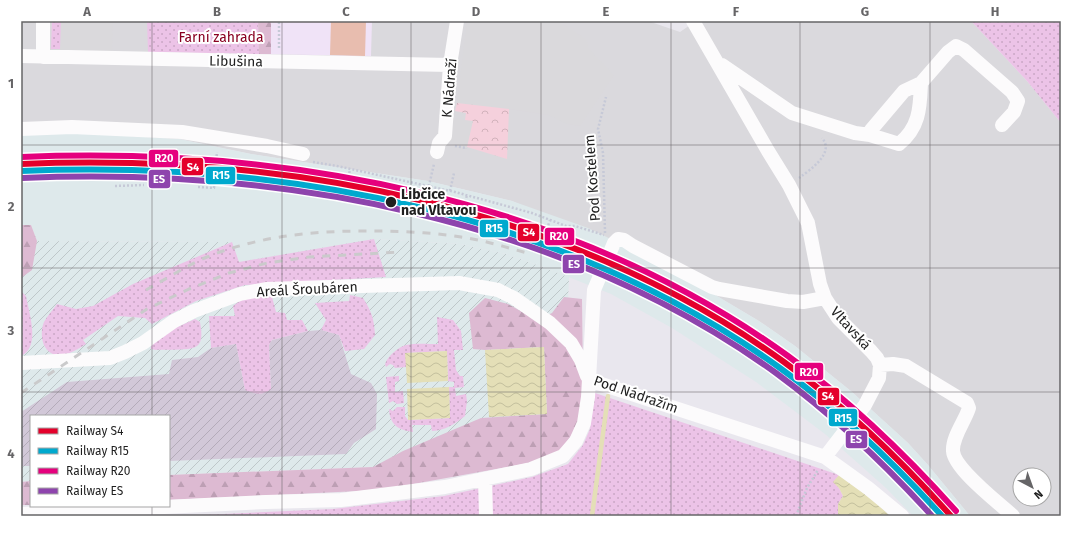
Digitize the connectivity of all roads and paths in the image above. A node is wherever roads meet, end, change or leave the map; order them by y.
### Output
1 (43, 21) edge
2 (279, 21) edge
3 (457, 21) edge
4 (693, 21) edge
5 (21, 56) edge
6 (43, 57) junction
7 (279, 61) junction
8 (718, 62) junction
9 (450, 65) junction
10 (921, 83) junction
11 (606, 97) dead end
12 (806, 117) junction
13 (1002, 125) dead end
14 (21, 129) edge
15 (876, 137) junction
16 (217, 152) dead end
17 (437, 152) joint
18 (305, 158) joint
19 (350, 169) junction
20 (454, 173) dead end
21 (348, 181) dead end
22 (144, 185) dead end
23 (789, 185) junction
24 (115, 186) dead end
25 (429, 186) junction
26 (198, 187) dead end
27 (450, 191) junction
28 (427, 194) dead end
29 (467, 195) junction
30 (550, 220) junction
31 (459, 225) dead end
32 (547, 230) dead end
33 (825, 298) junction
34 (21, 363) edge
35 (880, 365) junction
36 (589, 380) junction
37 (825, 457) junction
38 (485, 479) junction
39 (164, 507) edge
40 (170, 507) edge
41 (21, 514) edge
42 (486, 516) edge
43 (796, 516) edge
44 (902, 516) edge
45 (1013, 516) edge

1 - 6 street
2 - 7 path
3 - 9 street, K Nádraží
4 - 8 street, Vltavská
5 - 6 street, Libušina
6 - 7 street, Libušina
7 - 9 street, Libušina
8 - 12 street, Vltavská
8 - 23 street, Vltavská
9 - 17 street, K Nádraží
10 - 13 street
10 - 15 street
10 - 15 street, Vltavská
11 - 30 path, Pod Kostelem
12 - 15 street, Vltavská
12 - 23 path
14 - 18 street
16 - 26 path
17 - 25 path
18 - 19 path
19 - 21 path
19 - 25 path
20 - 27 path
22 - 24 path
23 - 33 street, Vltavská
25 - 27 path
25 - 28 path
27 - 29 path
29 - 30 path
29 - 31 path
30 - 32 path
33 - 35 street, Vltavská
33 - 36 street, Pod Nádražím
34 - 36 street, Areál Šroubáren
35 - 37 street, Vltavská
35 - 45 street
36 - 37 street, Pod Nádražím
36 - 38 street
37 - 43 path
37 - 44 street
38 - 40 street
38 - 42 street
39 - 41 street

